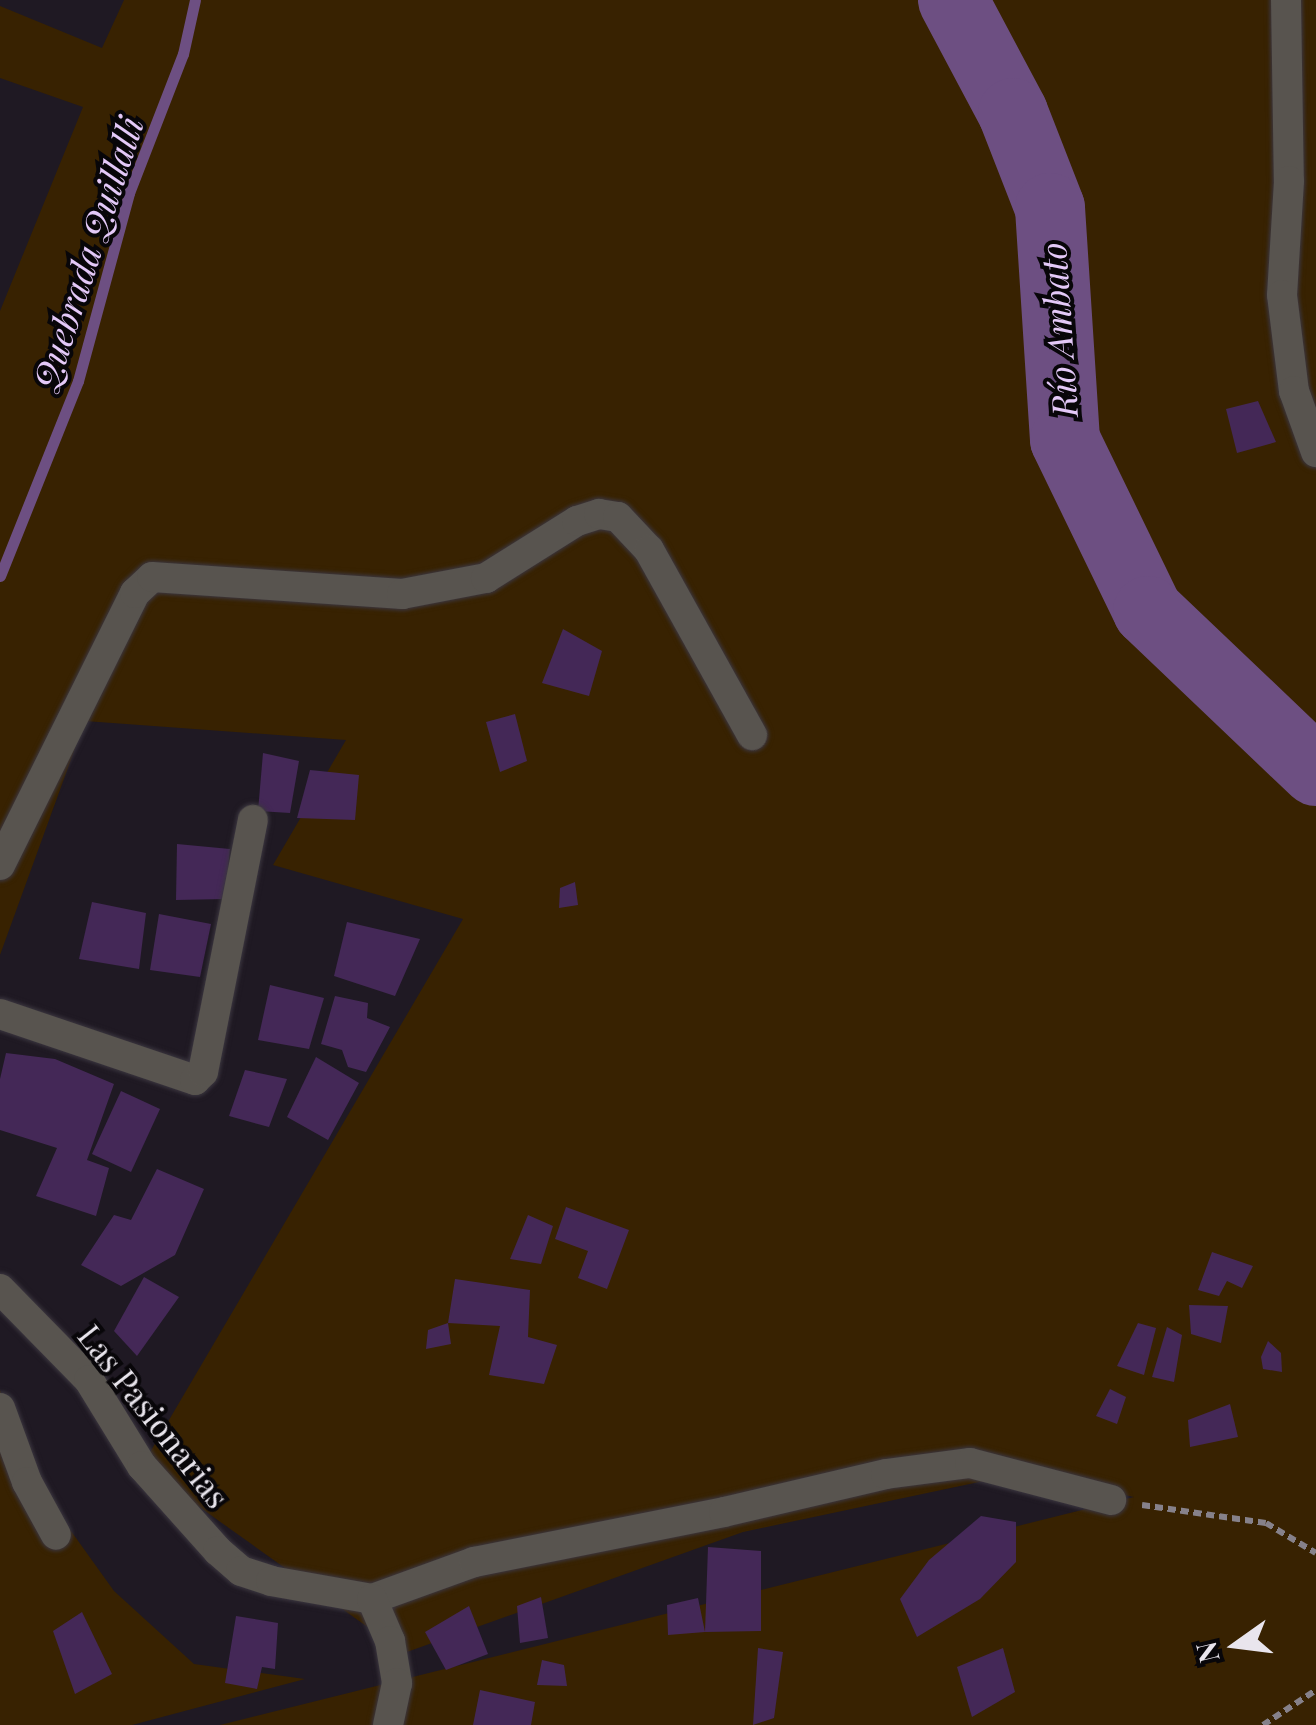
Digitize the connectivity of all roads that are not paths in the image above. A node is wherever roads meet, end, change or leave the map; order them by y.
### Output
1 (1286, 0) edge
2 (1316, 452) edge
3 (752, 734) dead end
4 (253, 820) dead end
5 (0, 865) edge
6 (0, 1014) edge
7 (0, 1290) edge
8 (0, 1408) edge
9 (1110, 1500) road end
10 (56, 1535) dead end
11 (372, 1599) junction
12 (388, 1725) edge

1 - 2 street
3 - 5 street
4 - 6 street
7 - 11 street, Las Pasionarias
8 - 10 street
9 - 11 street
11 - 12 street

